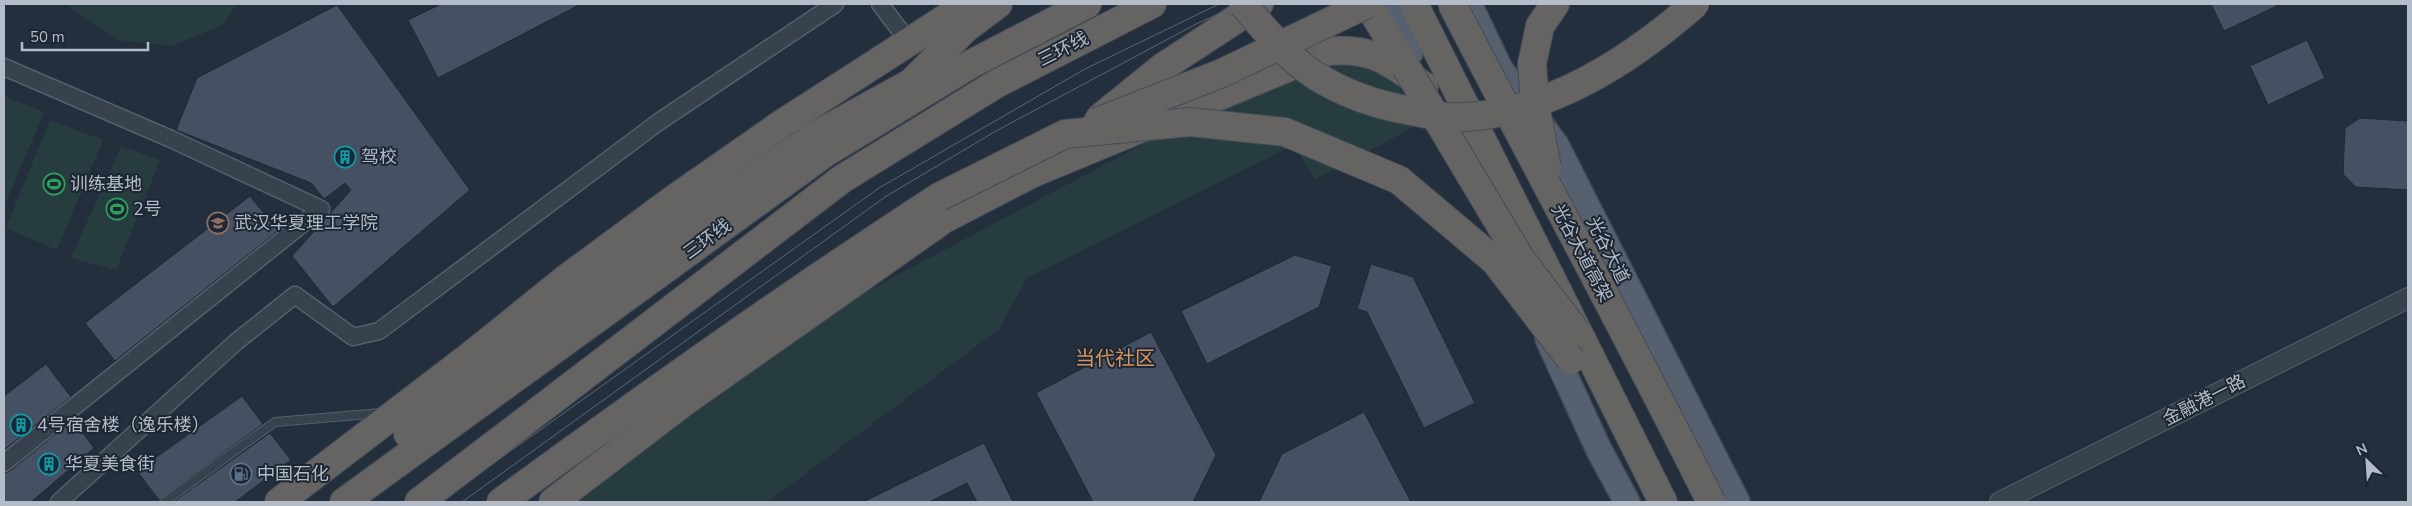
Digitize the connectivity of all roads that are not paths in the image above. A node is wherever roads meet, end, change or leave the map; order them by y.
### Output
1 (835, 4) edge
2 (880, 4) edge
3 (968, 4) edge
4 (998, 4) edge
5 (1061, 4) edge
6 (1087, 4) edge
7 (1152, 4) edge
8 (1243, 4) edge
9 (1259, 4) edge
10 (1368, 4) edge
11 (1386, 4) edge
12 (1414, 4) edge
13 (1452, 4) edge
14 (1469, 4) edge
15 (1488, 4) edge
16 (1555, 4) edge
17 (1695, 4) edge
18 (909, 42) junction
19 (4, 68) edge
20 (1500, 69) junction
21 (911, 83) junction
22 (1427, 88) junction
23 (1065, 134) junction
24 (1033, 173) junction
25 (1553, 199) junction
26 (602, 286) junction
27 (2408, 298) edge
28 (801, 318) junction
29 (1578, 333) junction
30 (681, 371) junction
31 (398, 411) junction
32 (1622, 423) junction
33 (4, 463) edge
34 (59, 502) edge
35 (164, 502) edge
36 (279, 502) edge
37 (323, 502) edge
38 (344, 502) edge
39 (419, 502) edge
40 (501, 502) edge
41 (553, 502) edge
42 (1627, 502) edge
43 (1663, 502) edge
44 (1711, 502) edge
45 (1737, 502) edge
46 (2000, 502) edge

1 - 34 street
2 - 18 street
3 - 18 highway
4 - 21 highway
5 - 21 highway
6 - 38 highway, 三环线
7 - 39 highway, 三环线
8 - 17 highway, bridge
9 - 24 highway
10 - 23 highway, bridge
10 - 29 highway, bridge
11 - 22 main road
12 - 29 highway, bridge
13 - 25 highway, 光谷大道高架, bridge
14 - 20 main road, 光谷大道
15 - 20 main road
16 - 25 highway, bridge
18 - 31 highway
19 - 33 street
20 - 45 main road, 光谷大道
21 - 26 highway
22 - 24 highway
22 - 42 main road
23 - 30 highway, bridge
23 - 32 highway, bridge
24 - 28 highway
25 - 44 highway, 光谷大道高架, bridge
26 - 31 highway
26 - 37 highway
27 - 46 street, 金融港一路
28 - 30 highway
28 - 41 highway
29 - 32 highway
30 - 40 highway
31 - 35 lane
31 - 36 highway
32 - 43 highway

